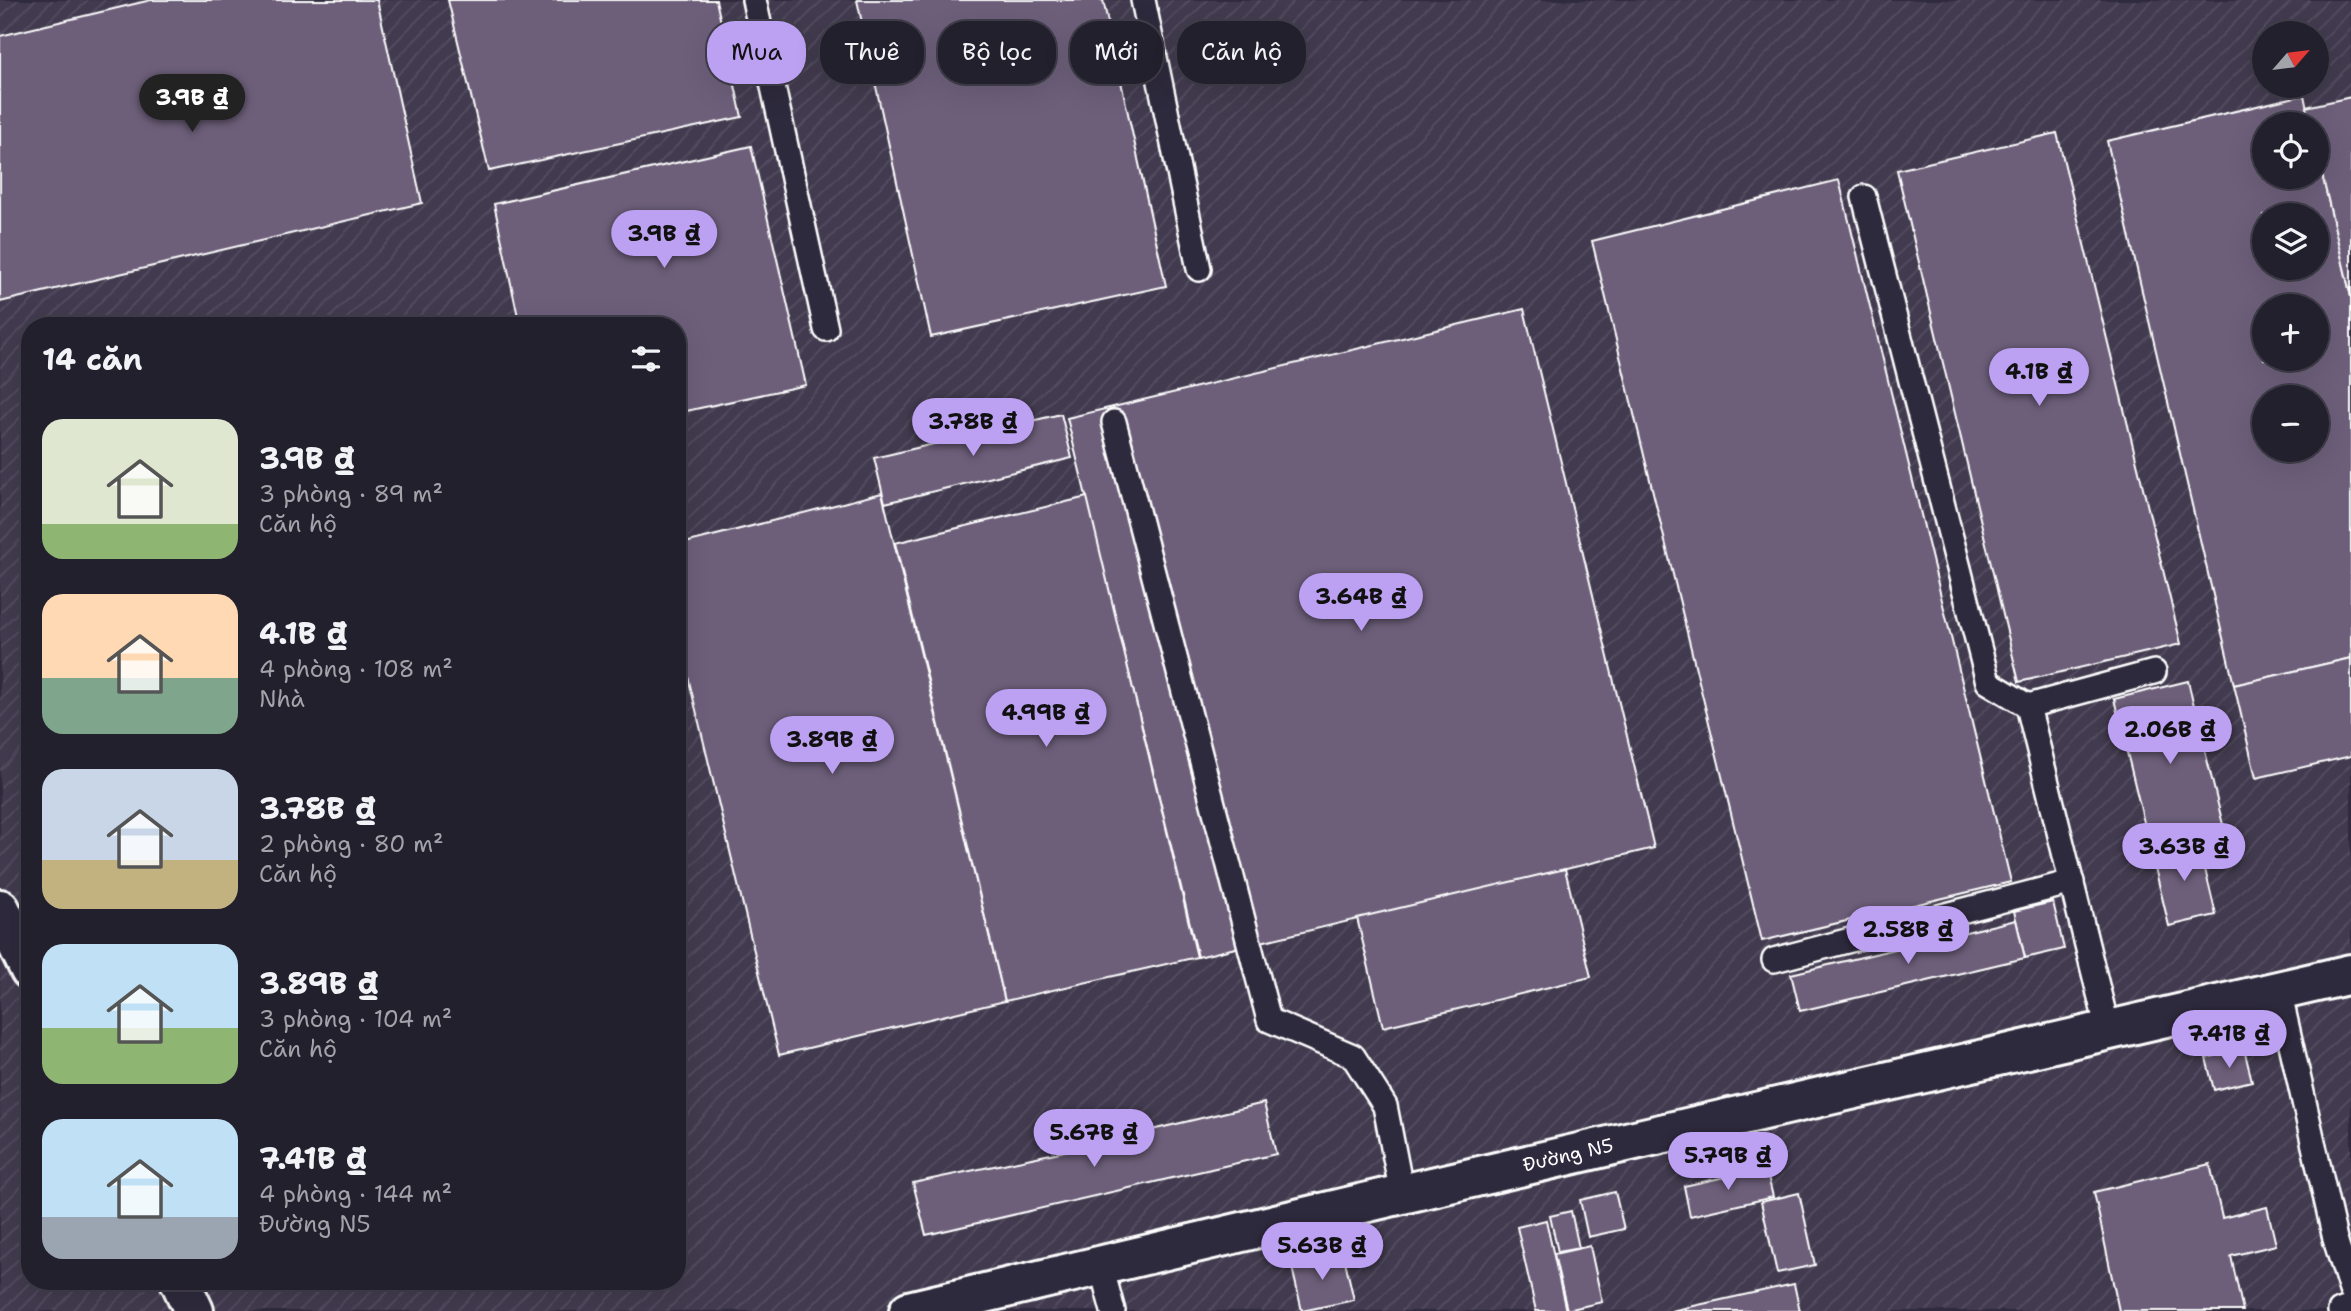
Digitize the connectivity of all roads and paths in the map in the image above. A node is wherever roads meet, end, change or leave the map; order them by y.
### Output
1 (754, 0) edge
2 (1143, 0) edge
3 (1864, 197) dead end
4 (1199, 269) dead end
5 (826, 329) dead end
6 (1114, 422) dead end
7 (2154, 672) dead end
8 (2028, 706) junction
9 (2071, 882) junction
10 (0, 908) edge
11 (16, 955) edge
12 (1774, 960) dead end
13 (2351, 974) edge
14 (2278, 991) junction
15 (2108, 1030) junction
16 (1402, 1194) junction
17 (1101, 1266) junction
18 (184, 1290) edge
19 (2351, 1290) edge
20 (2351, 1307) edge
21 (194, 1311) edge
22 (909, 1311) edge
23 (1113, 1311) edge
24 (2340, 1311) edge

1 - 5 lane
2 - 4 lane
3 - 8 lane
6 - 16 lane
7 - 8 lane
8 - 9 lane
9 - 12 lane
9 - 15 lane
10 - 11 street
13 - 14 street, Đường N5
14 - 15 street, Đường N5
14 - 19 lane
15 - 16 street, Đường N5
16 - 17 street, Đường N5
17 - 22 street, Đường N5
17 - 23 lane
18 - 21 street
20 - 24 lane

